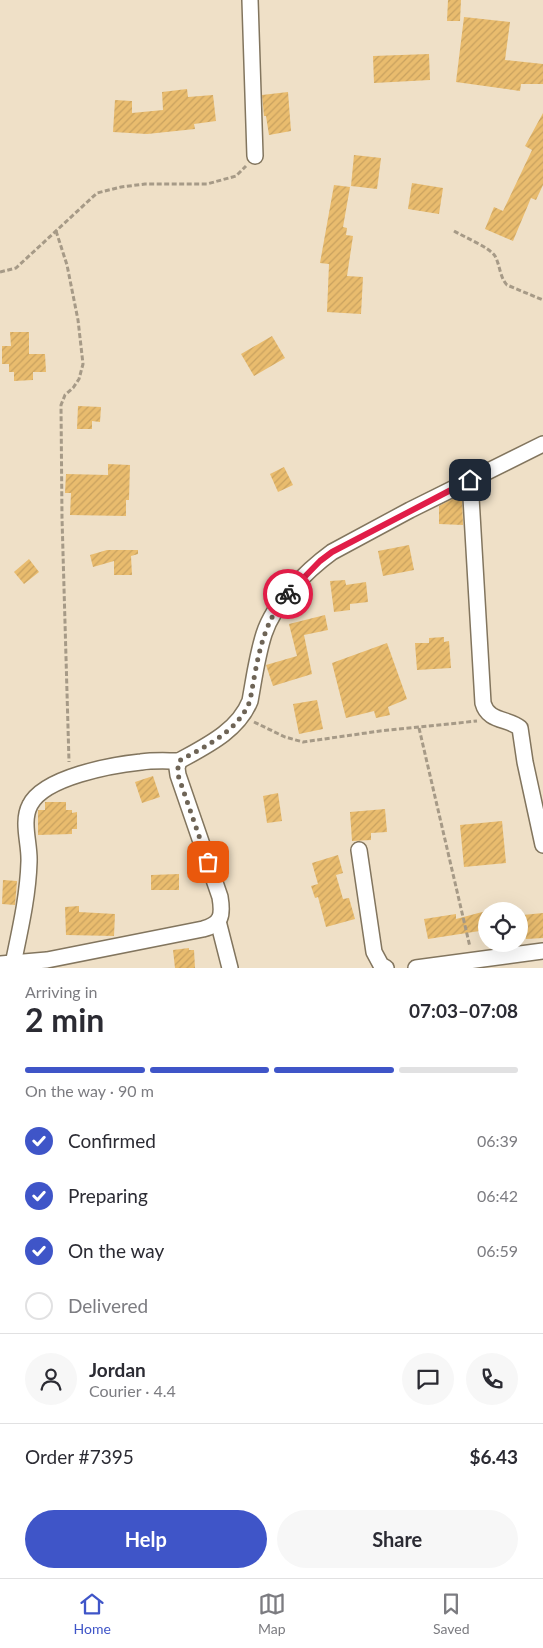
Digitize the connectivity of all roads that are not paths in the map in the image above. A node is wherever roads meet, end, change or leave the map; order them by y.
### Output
1 (250, 0) edge
2 (255, 156) road end
3 (543, 444) edge
4 (470, 480) junction
5 (179, 761) junction
6 (543, 845) edge
7 (359, 850) dead end
8 (218, 921) junction
9 (543, 951) edge
10 (7, 964) edge
11 (230, 968) edge
12 (386, 968) edge
13 (416, 968) edge

1 - 2 street
3 - 4 street
4 - 5 street
4 - 6 street
5 - 8 street
5 - 10 street
7 - 12 street
8 - 10 street
8 - 11 street
9 - 13 street

